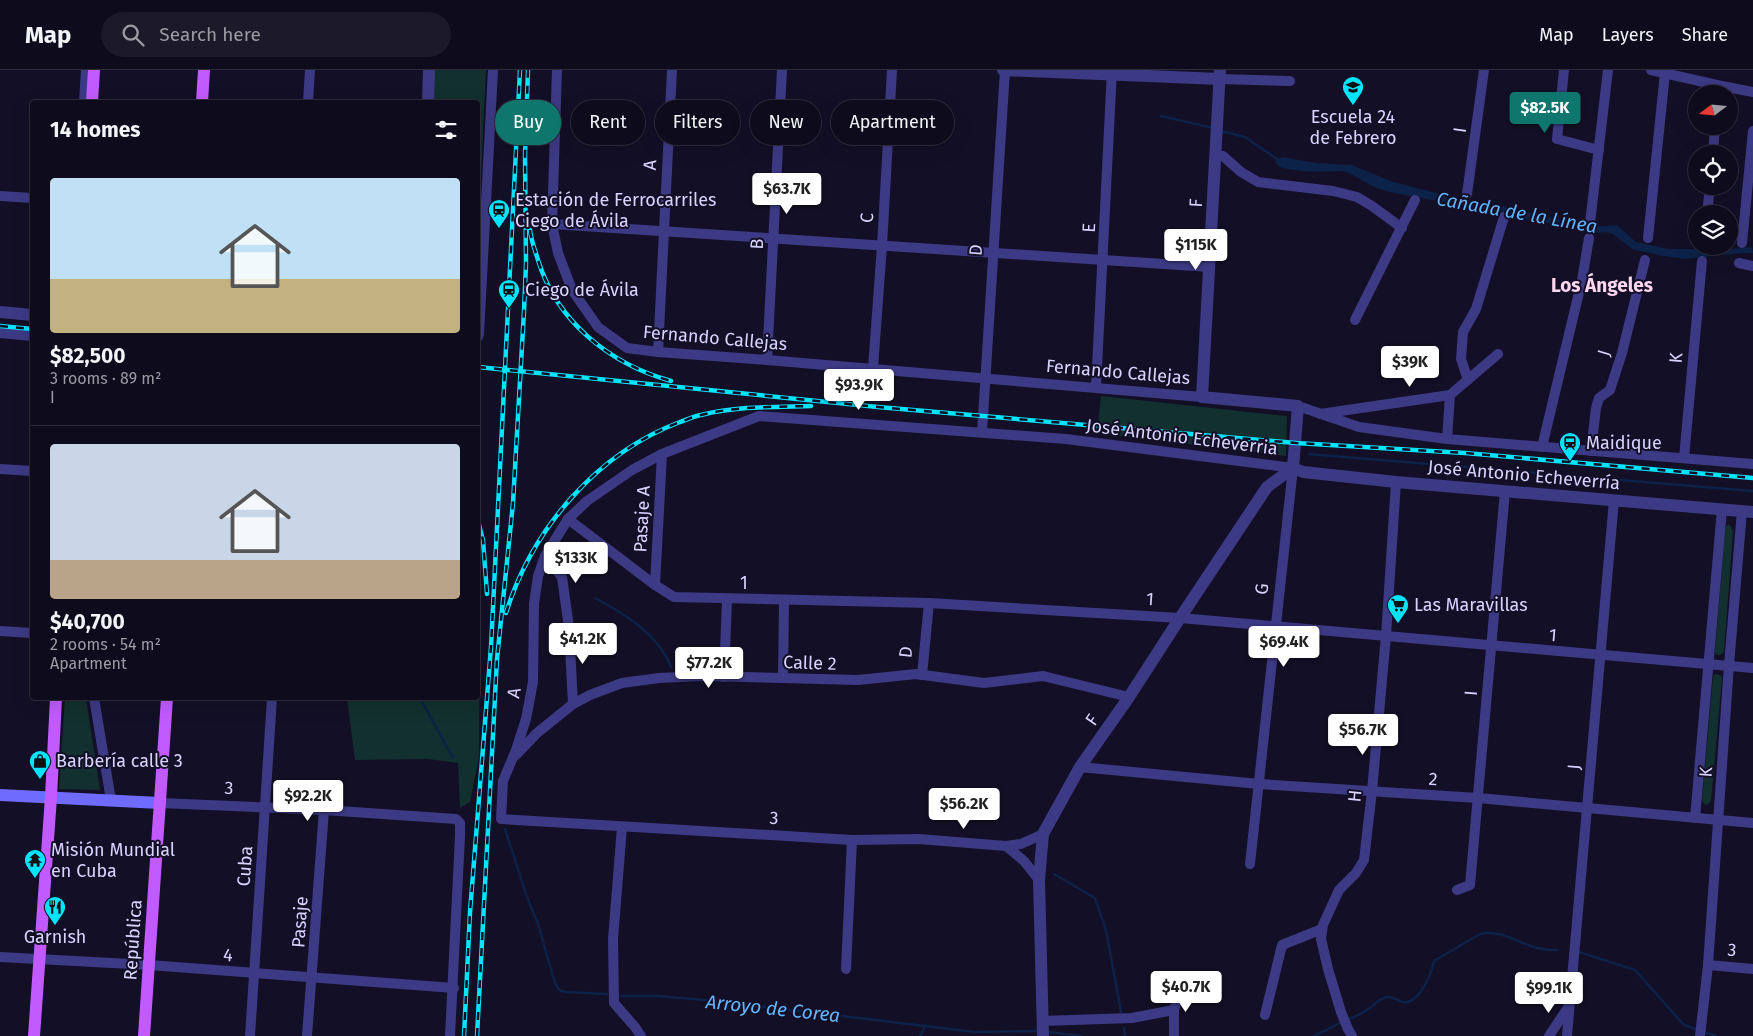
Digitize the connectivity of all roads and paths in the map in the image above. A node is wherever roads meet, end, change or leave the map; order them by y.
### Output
1 (86, 70) edge
2 (94, 70) edge
3 (204, 70) edge
4 (310, 70) edge
5 (430, 70) edge
6 (493, 70) edge
7 (557, 70) edge
8 (672, 70) edge
9 (782, 70) edge
10 (892, 70) edge
11 (1004, 70) edge
12 (1484, 70) edge
13 (1564, 70) edge
14 (1608, 70) edge
15 (1651, 70) edge
16 (1112, 72) edge
17 (1665, 73) junction
18 (1220, 74) edge
19 (1290, 81) dead end
20 (1702, 85) edge
21 (1738, 91) edge
22 (1753, 92) edge
23 (84, 100) edge
24 (92, 100) edge
25 (202, 100) edge
26 (308, 100) edge
27 (428, 100) edge
28 (1753, 132) edge
29 (1600, 150) junction
30 (1216, 151) junction
31 (1467, 194) dead end
32 (0, 196) edge
33 (30, 198) edge
34 (1415, 200) dead end
35 (1504, 217) dead end
36 (482, 222) edge
37 (1590, 223) dead end
38 (552, 224) junction
39 (1402, 228) junction
40 (663, 231) junction
41 (773, 238) junction
42 (1589, 238) dead end
43 (1648, 238) dead end
44 (1742, 243) dead end
45 (882, 246) junction
46 (993, 252) junction
47 (1103, 260) junction
48 (1645, 260) dead end
49 (1702, 261) dead end
50 (1739, 263) dead end
51 (1753, 266) edge
52 (1210, 267) junction
53 (0, 312) edge
54 (30, 315) edge
55 (1355, 320) dead end
56 (0, 333) edge
57 (480, 334) edge
58 (30, 336) edge
59 (658, 352) junction
60 (1498, 354) dead end
61 (767, 360) junction
62 (873, 368) junction
63 (984, 379) junction
64 (1468, 380) junction
65 (1096, 387) junction
66 (1450, 395) junction
67 (1202, 397) junction
68 (1298, 406) junction
69 (1318, 414) junction
70 (982, 432) junction
71 (1447, 439) junction
72 (1542, 447) junction
73 (1591, 451) junction
74 (662, 454) junction
75 (1684, 458) junction
76 (1753, 464) edge
77 (1293, 468) junction
78 (0, 469) edge
79 (30, 471) edge
80 (1396, 482) junction
81 (1505, 491) junction
82 (1614, 500) junction
83 (1722, 509) junction
84 (1748, 511) edge
85 (568, 519) junction
86 (545, 556) junction
87 (655, 585) junction
88 (727, 600) junction
89 (784, 600) junction
90 (928, 603) junction
91 (1180, 618) junction
92 (1276, 625) junction
93 (0, 631) edge
94 (30, 633) edge
95 (1386, 636) junction
96 (1491, 646) junction
97 (1600, 655) junction
98 (1707, 664) junction
99 (1729, 665) junction
100 (1753, 668) edge
101 (922, 675) junction
102 (724, 677) junction
103 (783, 678) junction
104 (1129, 697) junction
105 (56, 700) edge
106 (94, 700) edge
107 (168, 700) edge
108 (272, 700) edge
109 (574, 704) junction
110 (512, 759) junction
111 (1080, 767) junction
112 (1259, 784) junction
113 (1372, 791) junction
114 (0, 795) edge
115 (51, 797) junction
116 (1478, 798) junction
117 (111, 800) junction
118 (160, 803) junction
119 (265, 807) junction
120 (1587, 809) junction
121 (324, 810) junction
122 (1695, 818) junction
123 (501, 819) joint
124 (1719, 821) junction
125 (1753, 823) edge
126 (622, 827) junction
127 (1043, 834) junction
128 (852, 840) junction
129 (1006, 846) junction
130 (1250, 864) dead end
131 (1039, 880) junction
132 (1457, 890) dead end
133 (1322, 929) junction
134 (0, 957) edge
135 (38, 959) junction
136 (149, 965) junction
137 (1708, 966) junction
138 (846, 969) dead end
139 (1753, 969) edge
140 (254, 973) junction
141 (312, 977) junction
142 (1181, 987) dead end
143 (454, 988) junction
144 (1570, 1005) junction
145 (1174, 1010) junction
146 (1265, 1015) dead end
147 (1042, 1022) junction
148 (1700, 1031) edge
149 (1350, 1033) edge
150 (34, 1036) edge
151 (144, 1036) edge
152 (250, 1036) edge
153 (308, 1036) edge
154 (450, 1036) edge
155 (641, 1036) edge
156 (1043, 1036) edge
157 (1174, 1036) edge
158 (1549, 1036) edge
159 (1567, 1036) edge

1 - 23 street
2 - 24 main road
3 - 25 main road
4 - 26 street
5 - 27 street
6 - 36 street
7 - 38 street, Fernando Callejas
8 - 40 street, A
9 - 41 street, B
10 - 45 street, C
11 - 16 street
11 - 46 street, D
12 - 31 street, I
13 - 29 street
14 - 29 street
15 - 17 street
16 - 18 street
16 - 47 street, E
17 - 20 street
17 - 43 street
18 - 19 street
18 - 30 street, F
21 - 22 street
28 - 44 street
29 - 37 street
30 - 39 street
30 - 52 street, F
32 - 33 street
34 - 39 street
35 - 64 street
36 - 57 street
38 - 40 street
38 - 59 street, Fernando Callejas
39 - 55 street
40 - 41 street
40 - 59 street, A
41 - 45 street
41 - 61 street, B
42 - 72 street
45 - 46 street
45 - 62 street, C
46 - 47 street
46 - 63 street, D
47 - 52 street
47 - 65 street, E
48 - 73 street, J
49 - 75 street, K
50 - 51 street
52 - 67 street, F
53 - 54 street
56 - 58 street
59 - 61 street, Fernando Callejas
60 - 64 street
61 - 62 street, Fernando Callejas
62 - 63 street, Fernando Callejas
63 - 65 street, Fernando Callejas
63 - 70 street, D
64 - 66 street
65 - 67 street, Fernando Callejas
66 - 69 street
66 - 71 street
67 - 68 street, Fernando Callejas
68 - 69 street, Fernando Callejas
68 - 77 street, G
69 - 71 street, Fernando Callejas
70 - 74 street
70 - 77 street, José Antonio Echeverria
71 - 72 street, Fernando Callejas
72 - 73 street, Fernando Callejas
73 - 75 street, Fernando Callejas
74 - 85 street
74 - 87 street, Pasaje A
75 - 76 street, Fernando Callejas
77 - 80 street, José Antonio Echeverría
77 - 91 street, F
77 - 92 street, G
78 - 79 street
80 - 81 street, José Antonio Echeverría
80 - 95 street, H
81 - 82 street, José Antonio Echeverría
81 - 96 street, I
82 - 83 street, José Antonio Echeverría
82 - 97 street, J
83 - 84 street, José Antonio Echeverría
83 - 98 street, K
84 - 99 street, K
85 - 86 street, A
85 - 87 street, 1
86 - 109 street
86 - 110 street, A
87 - 88 street, 1
88 - 89 street, 1
88 - 102 street
89 - 90 street, 1
89 - 103 street
90 - 91 street, 1
90 - 101 street, D
91 - 92 street, 1
91 - 104 street, F
92 - 95 street, 1
92 - 112 street, G
93 - 94 street
95 - 96 street, 1
95 - 113 street, H
96 - 97 street, 1
96 - 116 street, I
97 - 98 street, 1
97 - 120 street, J
98 - 99 street, 1
98 - 122 street, K
99 - 100 street, 1
99 - 124 street, K
101 - 103 street, Calle 2
101 - 104 street, Calle 2
102 - 103 street, Calle 2
102 - 109 street, Calle 2
104 - 111 street, F
105 - 115 main road
106 - 117 street
107 - 118 main road, República
108 - 119 street, Cuba
109 - 110 street, Calle 2
110 - 123 street, A
111 - 112 street, 2
111 - 127 street, F
112 - 113 street, 2
112 - 130 street, G
113 - 116 street, 2
113 - 133 street, H
114 - 115 main road, 3
115 - 117 main road, 3
115 - 135 main road
116 - 120 street, 2
116 - 132 street, I
117 - 118 main road, 3
118 - 119 street, 3
118 - 136 main road, República
119 - 121 street, 3
119 - 140 street, Cuba
120 - 122 street, 2
120 - 144 street, J
121 - 141 street, Pasaje
121 - 143 street, 3
122 - 124 street, 2
123 - 126 street, 3
124 - 125 street, 2
124 - 137 street, K
126 - 128 street, 3
126 - 155 street
127 - 129 street, 3
127 - 131 street, F
128 - 129 street, 3
128 - 138 street
129 - 131 street
131 - 147 street, F
133 - 146 street
133 - 149 street, H
134 - 135 street, 4
135 - 136 street, 4
135 - 150 main road
136 - 140 street, 4
136 - 151 main road, República
137 - 139 street, 3
137 - 148 street, K
140 - 141 street, 4
140 - 152 street, Cuba
141 - 143 street, 4
141 - 153 street, Pasaje
142 - 145 street
143 - 154 street
144 - 158 street
144 - 159 street, J
145 - 147 street
145 - 157 street
147 - 156 street, F

